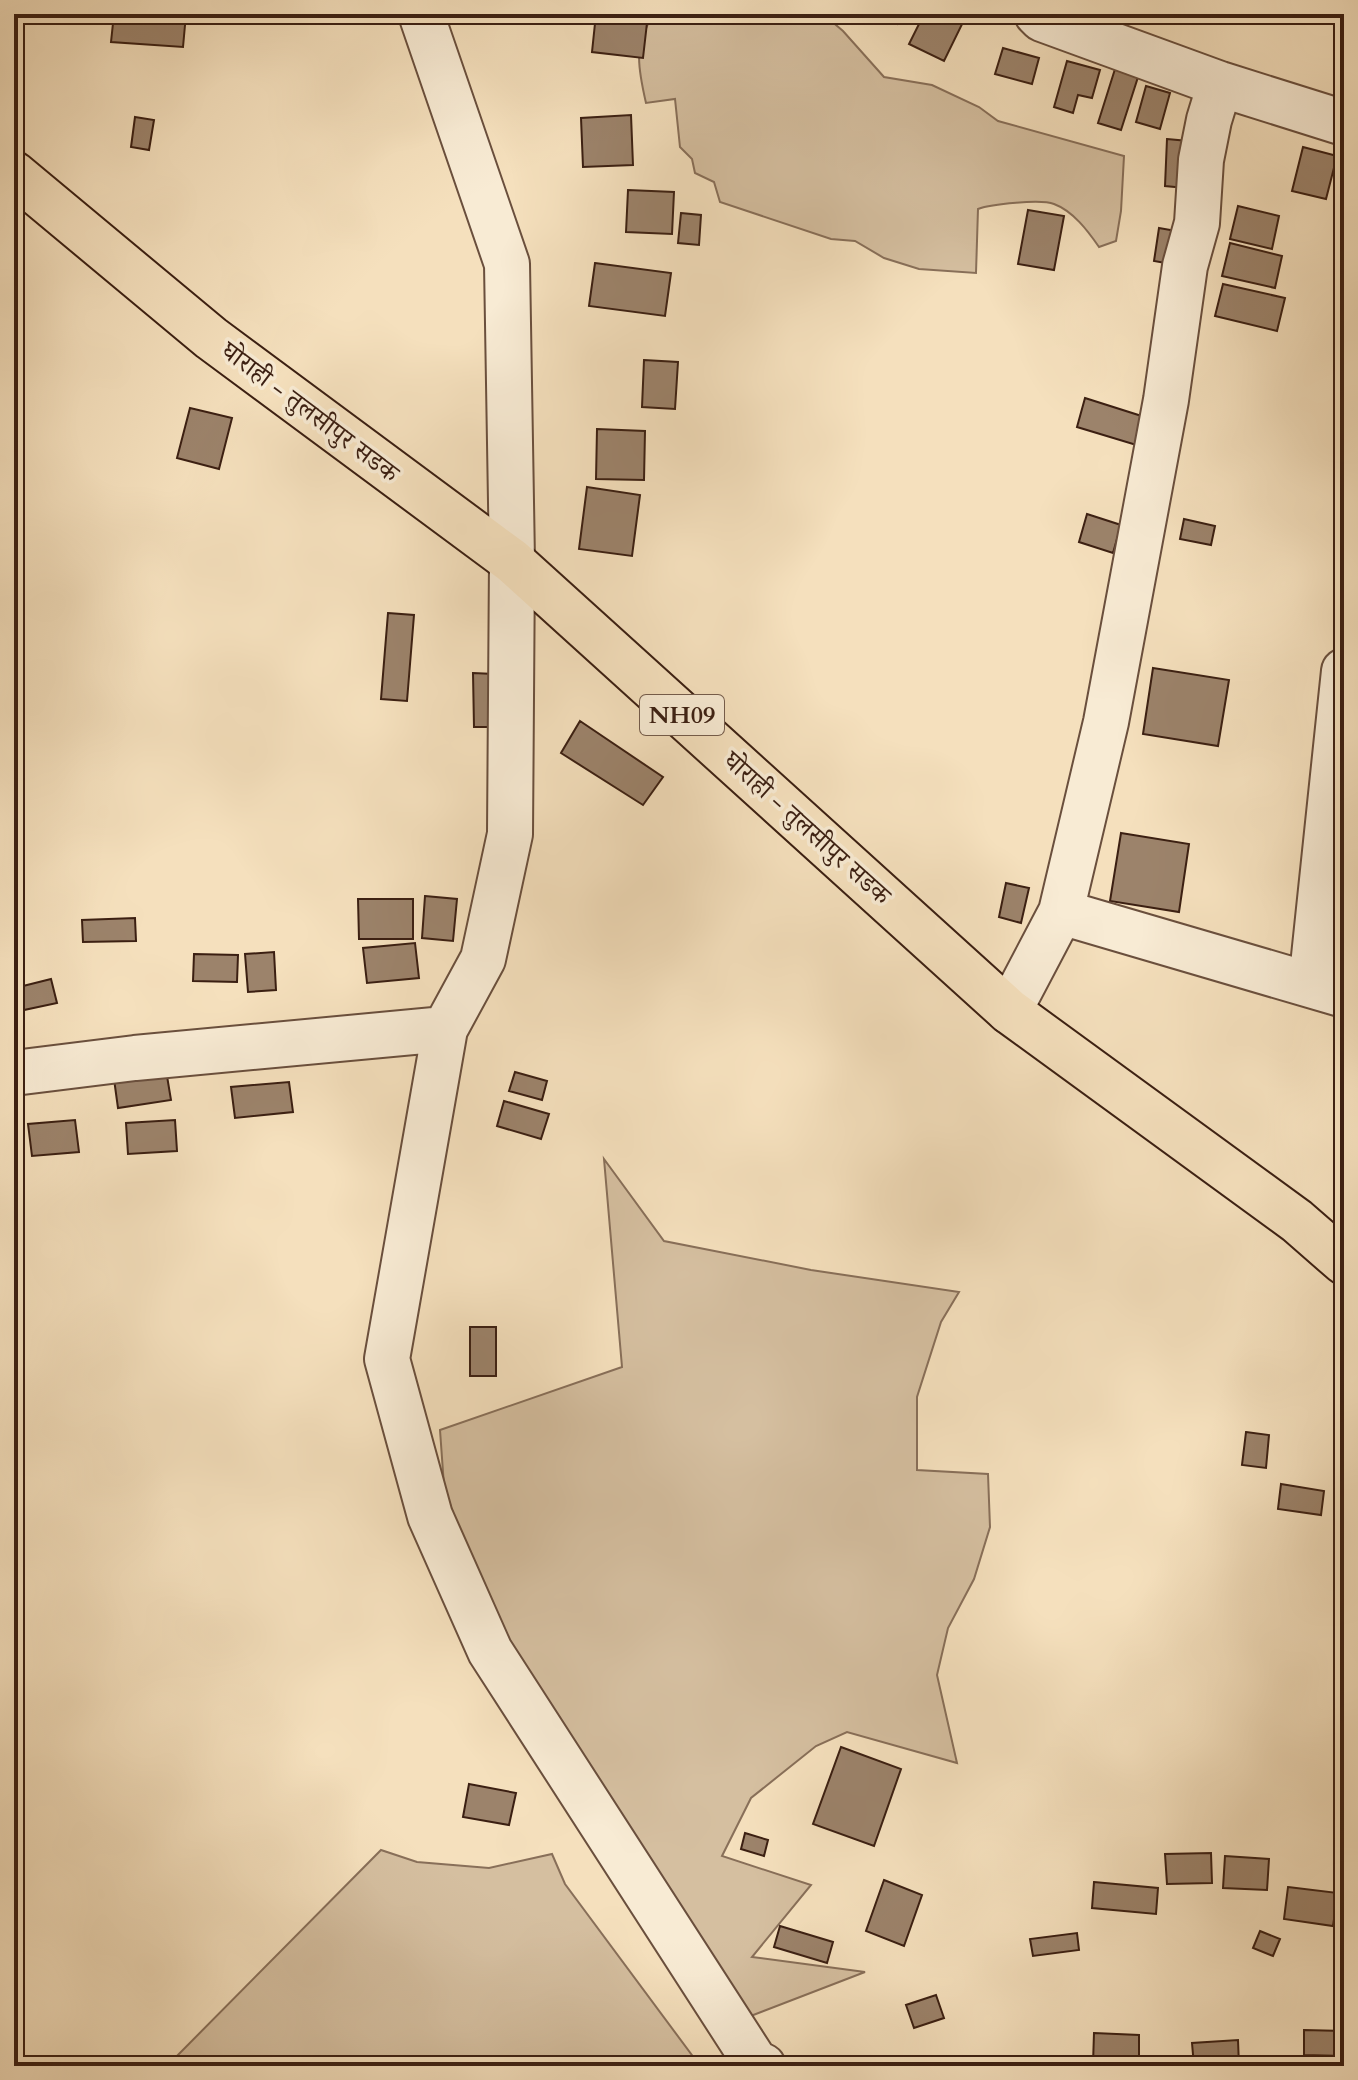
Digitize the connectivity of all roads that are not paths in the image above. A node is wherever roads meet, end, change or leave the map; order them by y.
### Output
1 (421, 14) edge
2 (1037, 14) edge
3 (1220, 84) junction
4 (1344, 123) edge
5 (14, 174) edge
6 (512, 561) junction
7 (1344, 671) edge
8 (1061, 912) junction
9 (1328, 990) edge
10 (1009, 1011) junction
11 (445, 1029) junction
12 (14, 1073) edge
13 (1344, 1262) edge
14 (759, 2066) edge

1 - 6 street
2 - 3 street
3 - 4 street
3 - 8 street
5 - 6 main road, घोराही - तुलसीपुर सडक / NH09
6 - 10 main road, घोराही - तुलसीपुर सडक / NH09
6 - 11 street
7 - 9 street
8 - 9 street
8 - 10 street
10 - 13 main road, घोराही - तुलसीपुर सडक / NH09
11 - 12 street
11 - 14 street

